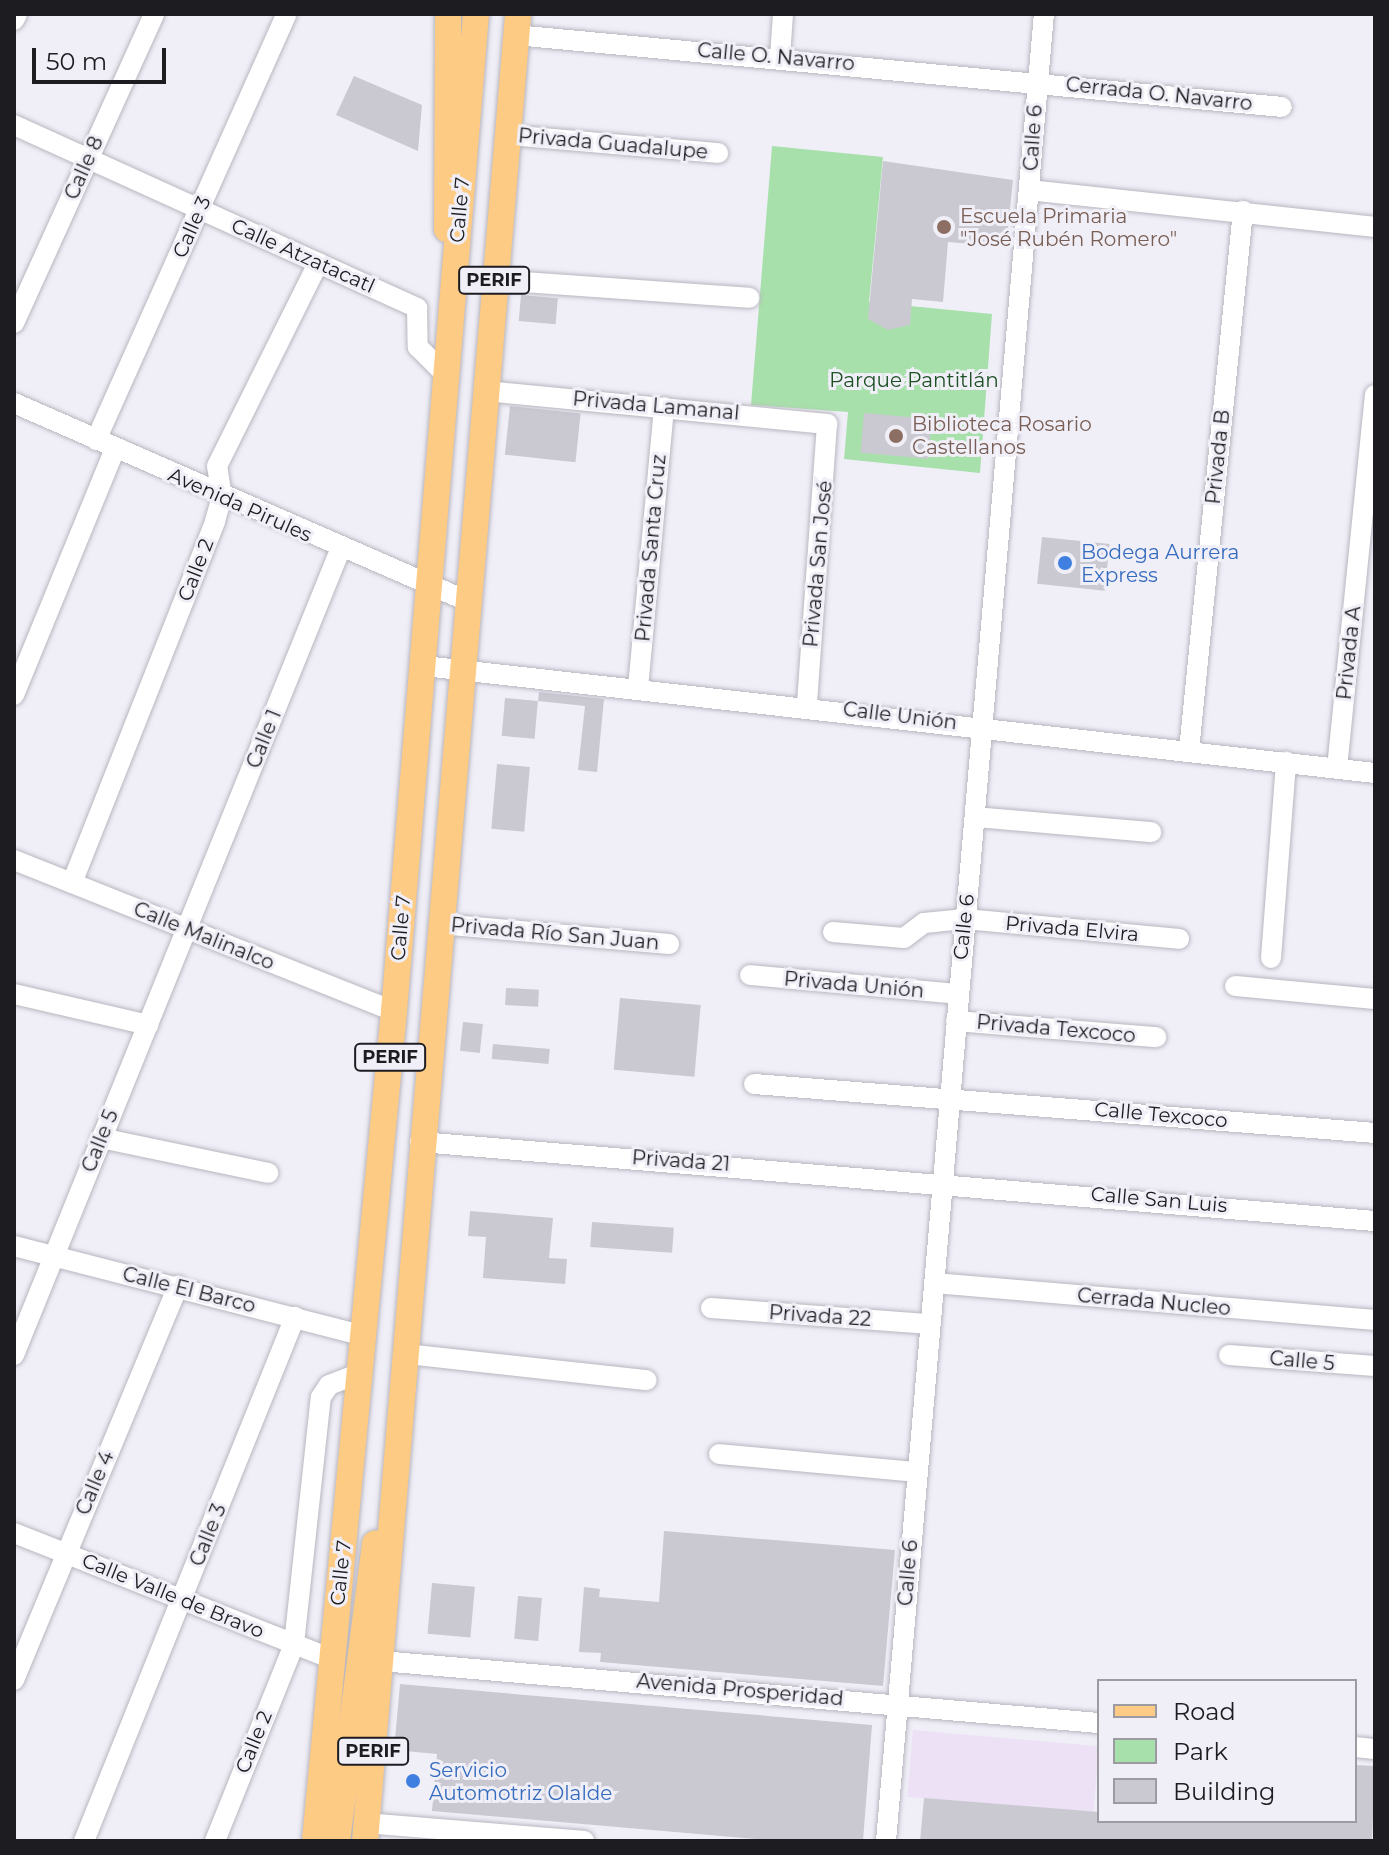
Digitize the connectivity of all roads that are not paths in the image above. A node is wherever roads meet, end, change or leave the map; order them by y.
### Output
1 (17, 14) edge
2 (154, 14) edge
3 (287, 14) edge
4 (448, 14) edge
5 (476, 14) edge
6 (783, 14) edge
7 (1044, 14) edge
8 (14, 20) edge
9 (516, 24) edge
10 (780, 57) junction
11 (1037, 82) junction
12 (1282, 107) dead end
13 (14, 125) edge
14 (508, 135) junction
15 (718, 153) dead end
16 (88, 158) junction
17 (1029, 190) junction
18 (200, 209) junction
19 (1243, 211) junction
20 (1375, 227) edge
21 (318, 263) junction
22 (455, 272) junction
23 (494, 280) junction
24 (749, 298) dead end
25 (14, 323) edge
26 (446, 375) junction
27 (485, 391) junction
28 (1375, 395) edge
29 (14, 403) edge
30 (664, 407) junction
31 (827, 424) joint
32 (96, 440) junction
33 (115, 449) junction
34 (222, 497) junction
35 (340, 550) junction
36 (429, 590) junction
37 (467, 601) junction
38 (424, 666) junction
39 (461, 668) junction
40 (638, 688) junction
41 (14, 695) edge
42 (807, 705) junction
43 (980, 726) junction
44 (1189, 751) junction
45 (1286, 762) junction
46 (1337, 768) junction
47 (1375, 773) edge
48 (975, 817) junction
49 (1151, 832) dead end
50 (14, 860) edge
51 (72, 883) junction
52 (965, 919) junction
53 (440, 924) junction
54 (187, 929) junction
55 (833, 932) dead end
56 (1179, 939) dead end
57 (669, 944) dead end
58 (1271, 958) dead end
59 (750, 975) dead end
60 (1235, 986) dead end
61 (14, 994) edge
62 (958, 994) junction
63 (1375, 999) edge
64 (394, 1011) junction
65 (956, 1021) junction
66 (148, 1025) junction
67 (1156, 1037) dead end
68 (754, 1084) dead end
69 (948, 1096) junction
70 (1375, 1133) edge
71 (101, 1138) junction
72 (420, 1142) junction
73 (268, 1173) dead end
74 (942, 1180) junction
75 (1375, 1221) edge
76 (14, 1246) edge
77 (54, 1256) junction
78 (934, 1283) junction
79 (178, 1286) junction
80 (711, 1308) dead end
81 (295, 1317) junction
82 (1375, 1320) edge
83 (930, 1324) junction
84 (364, 1336) junction
85 (406, 1354) junction
86 (14, 1355) edge
87 (1229, 1355) dead end
88 (1375, 1366) edge
89 (361, 1373) junction
90 (647, 1380) dead end
91 (719, 1454) dead end
92 (916, 1472) junction
93 (395, 1486) junction
94 (14, 1533) edge
95 (65, 1553) junction
96 (182, 1600) junction
97 (294, 1644) junction
98 (333, 1659) junction
99 (381, 1661) junction
100 (14, 1680) edge
101 (897, 1704) junction
102 (1097, 1723) edge
103 (366, 1832) edge
104 (84, 1841) edge
105 (215, 1841) edge
106 (315, 1841) edge
107 (337, 1841) edge
108 (584, 1841) edge
109 (886, 1841) edge

1 - 8 street
2 - 16 street, Calle 8
3 - 18 street, Calle 3
4 - 22 main road
5 - 22 main road, Calle 7 / PERIF
6 - 10 street
7 - 11 street, Calle 6
9 - 10 street, Calle O. Navarro
9 - 14 main road, Calle 7 / PERIF
10 - 11 street, Calle O. Navarro
11 - 12 street, Cerrada O. Navarro
11 - 17 street, Calle 6
13 - 16 street, Calle Atzatacatl
14 - 15 street, Privada Guadalupe
14 - 23 main road, Calle 7 / PERIF
16 - 18 street, Calle Atzatacatl
16 - 25 street, Calle 8
17 - 19 street
17 - 43 street, Calle 6
18 - 21 street, Calle Atzatacatl
18 - 32 street, Calle 3
19 - 20 street
19 - 44 street, Privada B
21 - 26 street, Calle Atzatacatl
21 - 34 street, Calle 2
22 - 26 main road, Calle 7 / PERIF
23 - 24 street
23 - 27 main road, Calle 7 / PERIF
26 - 36 main road, Calle 7 / PERIF
27 - 30 street, Privada Lamanal
27 - 37 main road, Calle 7 / PERIF
28 - 46 street, Privada A
29 - 32 street, Avenida Pirules
30 - 31 street, Privada Lamanal
30 - 40 street, Privada Santa Cruz
31 - 42 street, Privada San José
32 - 33 street, Avenida Pirules
33 - 34 street, Avenida Pirules
33 - 41 street
34 - 35 street, Avenida Pirules
34 - 51 street, Calle 2
35 - 36 street, Avenida Pirules
35 - 54 street, Calle 1
36 - 37 street, Avenida Pirules
36 - 38 main road, Calle 7 / PERIF
37 - 39 main road, Calle 7 / PERIF
38 - 39 street, Calle Unión
38 - 64 main road, Calle 7 / PERIF
39 - 40 street, Calle Unión
39 - 53 main road, Calle 7 / PERIF
40 - 42 street, Calle Unión
42 - 43 street, Calle Unión
43 - 44 street, Calle Unión
43 - 48 street, Calle 6
44 - 45 street, Calle Unión
45 - 46 street, Calle Unión
45 - 58 street
46 - 47 street, Calle Unión
48 - 49 street
48 - 52 street, Calle 6
50 - 51 street, Calle Malinalco
51 - 54 street, Calle Malinalco
52 - 55 street, Privada Elvira
52 - 56 street, Privada Elvira
52 - 62 street, Calle 6
53 - 57 street, Privada Río San Juan
53 - 72 main road, Calle 7 / PERIF
54 - 64 street, Calle Malinalco
54 - 66 street, Calle 5
59 - 62 street, Privada Unión
60 - 63 street
61 - 66 street
62 - 65 street, Calle 6
64 - 84 main road, Calle 7 / PERIF
65 - 67 street, Privada Texcoco
65 - 69 street, Calle 6
66 - 71 street, Calle 5
68 - 69 street, Calle Texcoco
69 - 70 street, Calle Texcoco
69 - 74 street, Calle 6
71 - 73 street
71 - 77 street, Calle 5
72 - 74 street, Privada 21
72 - 85 main road, Calle 7 / PERIF
74 - 75 street, Calle San Luis
74 - 78 street, Calle 6
76 - 77 street, Calle El Barco
77 - 79 street, Calle El Barco
77 - 86 street, Calle 5
78 - 82 street, Cerrada Nucleo
78 - 83 street, Calle 6
79 - 81 street, Calle El Barco
79 - 95 street, Calle 4
80 - 83 street, Privada 22
81 - 84 street, Calle El Barco
81 - 96 street, Calle 3
83 - 92 street, Calle 6
84 - 89 main road, Calle 7 / PERIF
85 - 90 street
85 - 93 main road, Calle 7 / PERIF
87 - 88 street, Calle 5
89 - 97 street, Calle 2
89 - 98 main road, Calle 7 / PERIF
91 - 92 street
92 - 101 street, Calle 6
93 - 99 main road, Calle 7 / PERIF
93 - 107 main road
94 - 95 street, Calle Valle de Bravo
95 - 96 street, Calle Valle de Bravo
95 - 100 street, Calle 4
96 - 97 street, Calle Valle de Bravo
96 - 104 street, Calle 3
97 - 98 street, Calle Valle de Bravo
97 - 105 street, Calle 2
98 - 106 main road, Calle 7 / PERIF
99 - 101 street, Avenida Prosperidad
99 - 103 main road, Calle 7 / PERIF
101 - 102 street, Avenida Prosperidad
101 - 109 street, Calle 6
103 - 108 street

